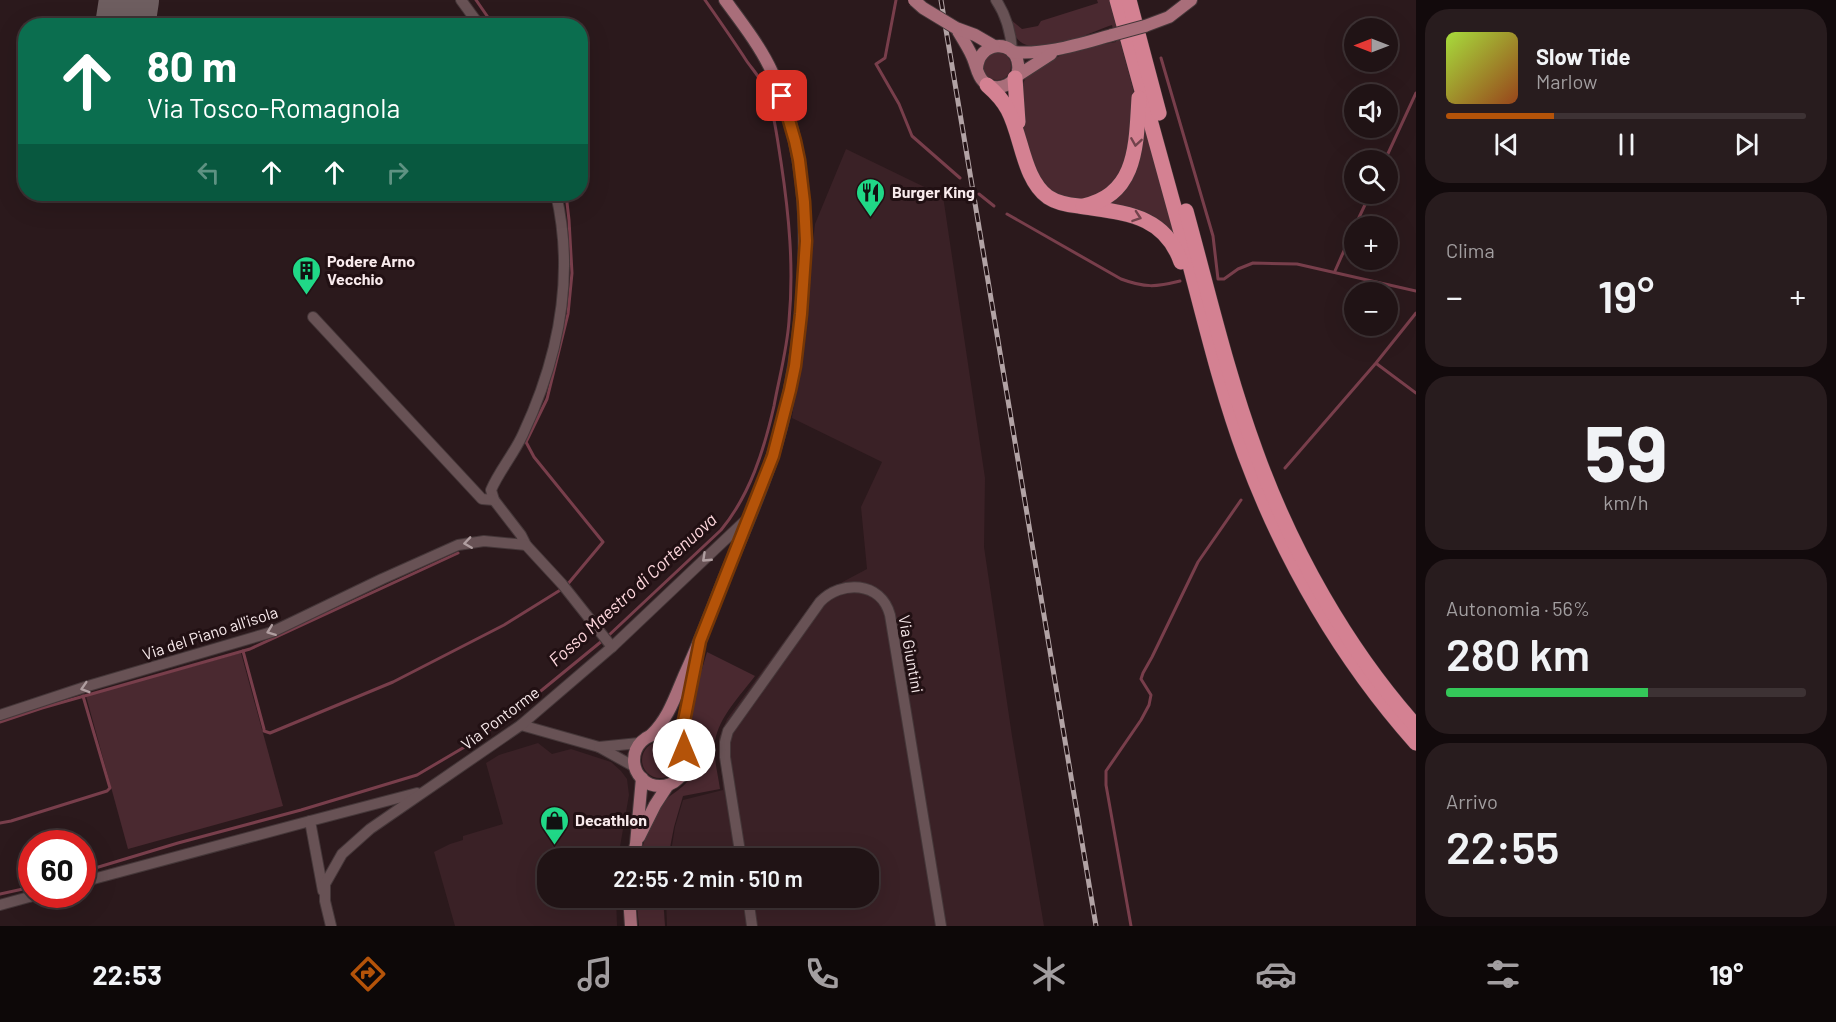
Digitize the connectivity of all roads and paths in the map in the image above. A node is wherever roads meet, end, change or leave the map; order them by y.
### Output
1 (461, 0) edge
2 (725, 0) edge
3 (914, 0) edge
4 (996, 0) edge
5 (1118, 0) edge
6 (1129, 0) edge
7 (1191, 0) edge
8 (474, 18) edge
9 (1007, 23) junction
10 (956, 28) junction
11 (995, 46) junction
12 (1060, 49) junction
13 (1012, 52) junction
14 (977, 69) junction
15 (1016, 77) junction
16 (1140, 84) junction
17 (987, 85) junction
18 (1021, 143) junction
19 (557, 201) edge
20 (1080, 207) junction
21 (1200, 302) junction
22 (313, 317) dead end
23 (494, 500) junction
24 (749, 518) junction
25 (526, 545) junction
26 (607, 641) junction
27 (700, 641) junction
28 (0, 715) edge
29 (521, 725) junction
30 (1416, 726) edge
31 (651, 735) junction
32 (639, 743) junction
33 (1416, 743) edge
34 (599, 747) junction
35 (684, 750) junction
36 (635, 767) junction
37 (642, 778) junction
38 (668, 785) junction
39 (426, 790) junction
40 (310, 821) junction
41 (636, 844) junction
42 (635, 848) edge
43 (739, 848) edge
44 (96, 878) edge
45 (18, 900) edge
46 (325, 901) junction
47 (0, 905) edge
48 (629, 908) edge
49 (750, 908) edge
50 (331, 926) edge
51 (630, 926) edge
52 (752, 926) edge
53 (941, 926) edge

1 - 8 street
2 - 24 main road
3 - 10 main road, bridge
4 - 9 street
5 - 16 highway
6 - 30 highway
7 - 12 main road, bridge
9 - 11 street
9 - 13 street
10 - 11 main road
10 - 14 main road
11 - 13 main road
11 - 14 main road
12 - 13 main road
12 - 15 main road
13 - 15 main road
14 - 17 main road
15 - 17 main road
15 - 18 highway
16 -> 20 highway
16 - 21 highway
17 - 18 highway
18 - 20 highway
19 - 23 street
20 -> 21 highway
21 - 33 highway
22 - 23 street
23 - 25 street
24 -> 26 street, Via Pontorme
24 - 27 main road
25 - 26 street
25 -> 28 street, Via del Piano all'isola
26 - 29 street, Via Pontorme
27 - 31 main road
27 - 35 main road
29 - 34 street
29 - 39 street, Via Pontorme
31 - 32 main road
31 - 35 main road
32 - 34 street
32 - 36 main road
34 - 36 street
35 - 38 main road
36 - 37 main road
37 - 38 main road
37 - 41 main road
38 - 41 main road
39 - 40 street
39 - 46 street, Via Pontorme
40 - 44 street
40 - 46 street
41 - 42 main road
43 - 53 street, Via Giuntini
45 - 47 street
46 - 50 street, Via Pontorme
48 - 51 main road
49 - 52 street

